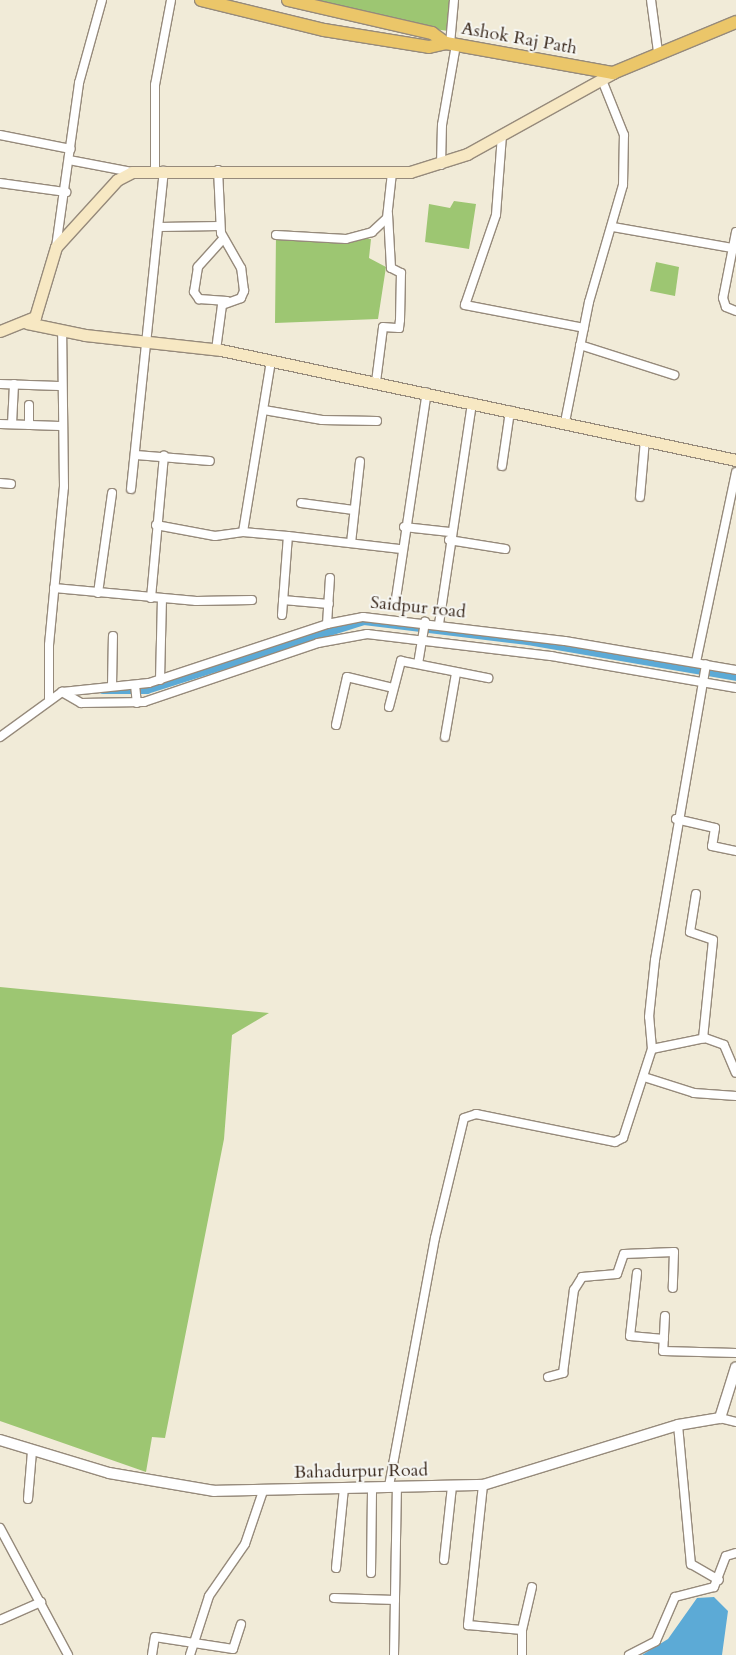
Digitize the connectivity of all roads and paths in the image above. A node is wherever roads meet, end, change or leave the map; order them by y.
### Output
1 (102, 0) edge
2 (171, 0) edge
3 (201, 0) edge
4 (288, 0) edge
5 (454, 0) edge
6 (652, 0) edge
7 (736, 21) edge
8 (450, 44) junction
9 (658, 52) junction
10 (614, 73) junction
11 (602, 80) junction
12 (0, 135) edge
13 (502, 135) junction
14 (71, 149) junction
15 (70, 160) junction
16 (441, 165) junction
17 (218, 170) junction
18 (160, 171) junction
19 (132, 172) junction
20 (392, 173) junction
21 (0, 183) edge
22 (66, 192) junction
23 (388, 214) junction
24 (220, 226) junction
25 (159, 227) junction
26 (613, 227) junction
27 (736, 232) edge
28 (276, 235) dead end
29 (223, 239) junction
30 (56, 247) junction
31 (732, 248) junction
32 (229, 301) junction
33 (736, 311) edge
34 (27, 323) junction
35 (584, 328) junction
36 (0, 331) edge
37 (62, 331) junction
38 (148, 342) junction
39 (580, 345) junction
40 (216, 350) junction
41 (272, 361) junction
42 (674, 375) dead end
43 (376, 382) junction
44 (0, 384) edge
45 (14, 384) junction
46 (59, 386) junction
47 (427, 392) junction
48 (472, 402) junction
49 (29, 405) dead end
50 (264, 410) junction
51 (510, 411) junction
52 (377, 421) dead end
53 (565, 422) junction
54 (0, 424) edge
55 (12, 424) junction
56 (29, 425) junction
57 (60, 426) junction
58 (645, 440) junction
59 (136, 455) junction
60 (164, 456) junction
61 (736, 460) edge
62 (210, 461) dead end
63 (360, 461) dead end
64 (502, 466) dead end
65 (736, 472) edge
66 (0, 483) edge
67 (11, 484) dead end
68 (131, 489) dead end
69 (112, 493) dead end
70 (640, 497) dead end
71 (301, 503) dead end
72 (354, 510) junction
73 (156, 526) junction
74 (404, 527) junction
75 (243, 532) junction
76 (288, 536) junction
77 (450, 536) junction
78 (351, 543) junction
79 (401, 549) junction
80 (505, 549) dead end
81 (330, 578) dead end
82 (54, 588) junction
83 (98, 593) junction
84 (151, 598) junction
85 (162, 599) junction
86 (252, 600) dead end
87 (283, 600) junction
88 (329, 604) junction
89 (395, 605) dead end
90 (282, 615) dead end
91 (347, 621) junction
92 (327, 624) junction
93 (425, 624) junction
94 (438, 624) junction
95 (348, 633) junction
96 (112, 636) dead end
97 (423, 638) junction
98 (696, 662) junction
99 (418, 664) junction
100 (706, 666) junction
101 (736, 670) edge
102 (456, 673) junction
103 (488, 678) dead end
104 (160, 680) junction
105 (701, 680) junction
106 (112, 686) junction
107 (135, 686) junction
108 (393, 688) junction
109 (736, 688) edge
110 (62, 692) junction
111 (49, 699) junction
112 (137, 701) junction
113 (389, 707) dead end
114 (336, 725) dead end
115 (0, 737) edge
116 (445, 737) dead end
117 (676, 819) junction
118 (736, 851) edge
119 (696, 894) dead end
120 (703, 1038) junction
121 (652, 1049) junction
122 (736, 1073) edge
123 (644, 1077) junction
124 (736, 1096) edge
125 (637, 1273) dead end
126 (673, 1288) dead end
127 (665, 1316) dead end
128 (664, 1339) junction
129 (736, 1353) edge
130 (736, 1367) edge
131 (548, 1378) dead end
132 (733, 1390) edge
133 (720, 1418) junction
134 (736, 1422) edge
135 (678, 1425) junction
136 (0, 1440) edge
137 (32, 1451) junction
138 (483, 1485) junction
139 (452, 1486) junction
140 (372, 1487) junction
141 (393, 1487) junction
142 (344, 1488) junction
143 (263, 1490) junction
144 (28, 1499) dead end
145 (0, 1528) edge
146 (736, 1553) edge
147 (444, 1560) dead end
148 (336, 1568) dead end
149 (371, 1573) dead end
150 (719, 1580) junction
151 (532, 1588) dead end
152 (334, 1598) dead end
153 (395, 1600) junction
154 (41, 1602) junction
155 (0, 1620) edge
156 (241, 1624) dead end
157 (522, 1630) junction
158 (194, 1641) junction
159 (68, 1655) edge
160 (152, 1655) edge
161 (190, 1655) edge
162 (394, 1655) edge
163 (522, 1655) edge
164 (629, 1655) edge

1 - 14 street
2 - 18 street
3 - 8 main road, Ashok Raj Path
4 - 8 main road
5 - 8 street
6 - 9 street
7 - 9 main road
8 - 10 main road, Ashok Raj Path
8 - 16 street
9 - 10 main road
10 - 11 main road
11 - 13 main road
11 - 26 street
12 - 14 street
13 - 16 main road
13 - 35 street
14 - 15 street
15 - 19 street
15 - 22 street
16 - 20 main road
17 - 18 main road
17 - 20 main road
17 - 24 street
18 - 19 main road
18 - 25 street
19 - 30 main road
20 - 23 street
21 - 22 street
22 - 30 street
23 - 28 street
23 - 43 street
24 - 25 street
24 - 29 street
25 - 38 street
26 - 31 street
26 - 35 street
27 - 31 street
29 - 32 street
29 - 32 street
30 - 34 main road
31 - 33 street
32 - 40 street
34 - 36 main road
34 - 37 main road
35 - 39 street
37 - 38 main road
37 - 46 street
38 - 40 main road
38 - 59 street
39 - 42 street
39 - 53 street
40 - 41 main road
41 - 43 main road
41 - 50 street
43 - 47 main road
44 - 45 street
45 - 46 street
45 - 55 street
46 - 57 street
47 - 48 main road
47 - 74 street
48 - 51 main road
48 - 77 street
49 - 56 street
50 - 52 street
50 - 75 street
51 - 53 main road
51 - 64 street
53 - 58 main road
54 - 55 street
55 - 56 street
56 - 57 street
57 - 82 street
58 - 61 main road
58 - 70 street
59 - 60 street
59 - 68 street
60 - 62 street
60 - 73 street
63 - 72 street
65 - 98 street
66 - 67 street
69 - 83 street
71 - 72 street
72 - 78 street
73 - 75 street
73 - 84 street
74 - 77 street
74 - 79 street
75 - 76 street
76 - 78 street
76 - 87 street
77 - 80 street
77 - 94 street
78 - 79 street
79 - 89 street
81 - 88 street
82 - 83 street
82 - 111 street
83 - 84 street
84 - 85 street
85 - 86 street
85 - 104 street
87 - 88 street
87 - 90 street
88 - 92 street
91 - 92 street, Saidpur road
91 - 93 street, Saidpur road
91 - 95 street
92 - 104 street, Saidpur road
93 - 94 street, Saidpur road
93 - 97 street
94 - 98 street, Saidpur road
95 - 97 street
95 - 112 street
96 - 106 street
97 - 99 street
97 - 105 street
98 - 100 street, Saidpur road
99 - 102 street
99 - 108 street
100 - 101 street, Saidpur road
100 - 105 street
102 - 103 street
102 - 116 street
104 - 107 street, Saidpur road
105 - 109 street
105 - 117 street
106 - 107 street, Saidpur road
106 - 110 street, Saidpur road
107 - 112 street
108 - 113 street
108 - 114 street
110 - 111 street, Saidpur road
110 - 112 street
111 - 115 street, Saidpur road
117 - 118 street
117 - 121 street
119 - 120 street
120 - 121 street
120 - 122 street
121 - 123 street
123 - 124 street
123 - 141 street
125 - 128 street
126 - 131 street
127 - 128 street
128 - 129 street
130 - 132 street
132 - 133 street
133 - 134 street
133 - 135 street, Bahadurpur Road
135 - 138 street, Bahadurpur Road
135 - 150 street
136 - 137 street, Bahadurpur Road
137 - 143 street, Bahadurpur Road
137 - 144 street
138 - 139 street, Bahadurpur Road
138 - 157 street
139 - 141 street, Bahadurpur Road
139 - 147 street
140 - 141 street, Bahadurpur Road
140 - 142 street, Bahadurpur Road
140 - 149 street
141 - 153 street
142 - 143 street, Bahadurpur Road
142 - 148 street
143 - 158 street
145 - 154 street
146 - 150 street
150 - 164 street
151 - 157 street
152 - 153 street
153 - 162 street
154 - 155 street
154 - 159 street
156 - 158 street
157 - 163 street
158 - 160 street
158 - 161 street

